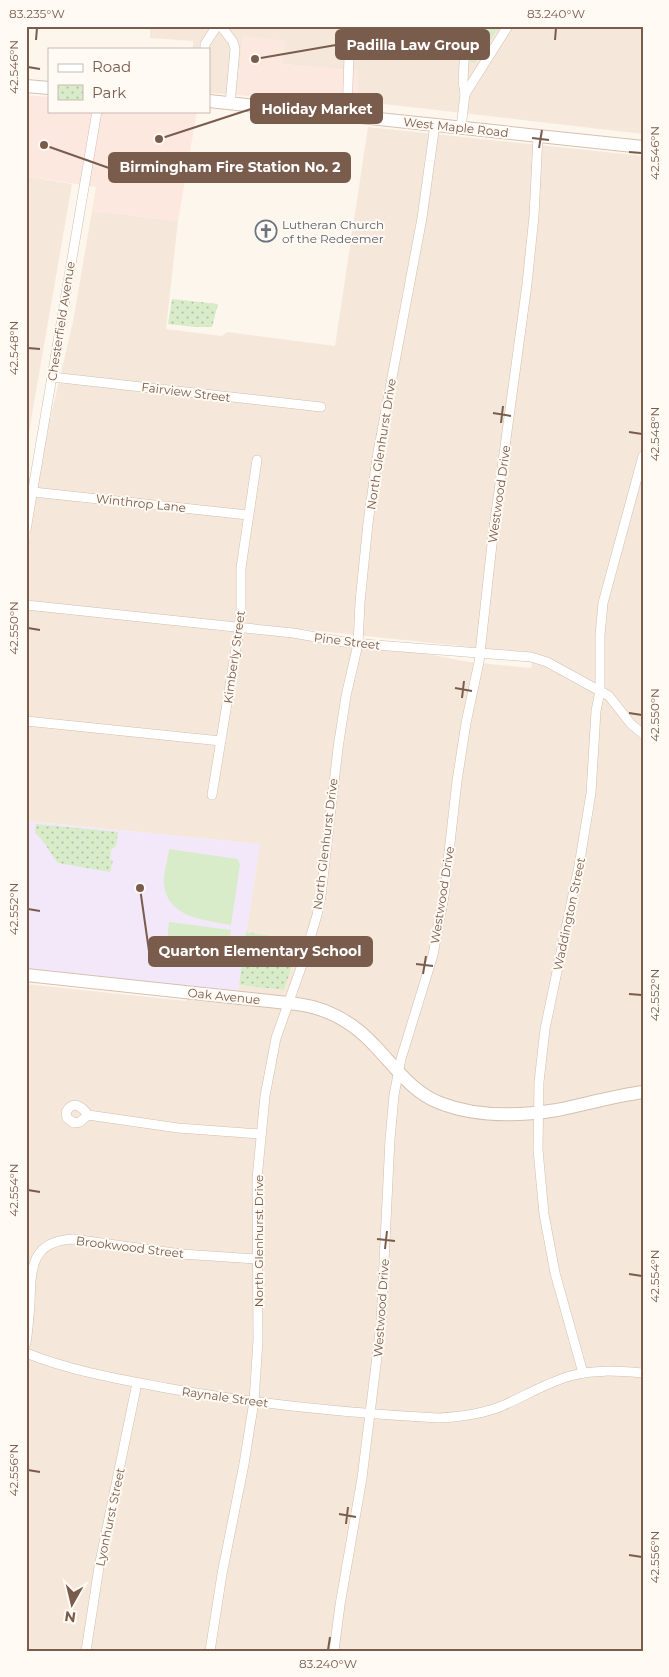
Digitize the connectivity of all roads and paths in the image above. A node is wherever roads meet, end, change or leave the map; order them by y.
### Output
1 (217, 26) edge
2 (221, 26) edge
3 (350, 26) edge
4 (466, 26) edge
5 (508, 26) edge
6 (205, 48) edge
7 (26, 86) edge
8 (48, 88) edge
9 (465, 94) junction
10 (210, 101) edge
11 (230, 104) junction
12 (97, 112) edge
13 (347, 116) junction
14 (435, 124) junction
15 (461, 128) junction
16 (538, 136) junction
17 (643, 147) edge
18 (52, 377) junction
19 (321, 408) dead end
20 (643, 456) edge
21 (257, 460) dead end
22 (33, 492) junction
23 (248, 515) junction
24 (26, 530) edge
25 (26, 605) edge
26 (239, 628) junction
27 (358, 644) junction
28 (480, 654) junction
29 (600, 691) junction
30 (26, 721) edge
31 (643, 734) edge
32 (220, 741) junction
33 (212, 795) dead end
34 (26, 975) edge
35 (288, 1003) junction
36 (399, 1072) junction
37 (643, 1092) edge
38 (538, 1112) junction
39 (88, 1115) dead end
40 (260, 1134) junction
41 (257, 1259) junction
42 (26, 1343) edge
43 (26, 1352) edge
44 (643, 1372) edge
45 (583, 1373) junction
46 (137, 1383) junction
47 (254, 1402) junction
48 (371, 1414) junction
49 (86, 1651) edge
50 (210, 1651) edge
51 (334, 1651) edge

1 - 6 street
2 - 11 street
3 - 13 street
4 - 9 street
5 - 9 street
7 - 8 street
9 - 15 street
10 - 11 street, West Maple Road
11 - 13 street, West Maple Road
12 - 18 street, Chesterfield Avenue
13 - 14 street, West Maple Road
14 - 15 street, West Maple Road
14 - 27 street, North Glenhurst Drive
15 - 16 street, West Maple Road
16 - 17 street, West Maple Road
16 - 28 street, Westwood Drive
18 - 19 street, Fairview Street
18 - 22 street, Chesterfield Avenue
20 - 29 street, Waddington Street
21 - 23 street, Kimberly Street
22 - 23 street, Winthrop Lane
22 - 24 street, Chesterfield Avenue
23 - 26 street, Kimberly Street
25 - 26 street, Pine Street
26 - 27 street, Pine Street
26 - 32 street, Kimberly Street
27 - 28 street, Pine Street
27 - 35 street, North Glenhurst Drive
28 - 29 street, Pine Street
28 - 36 street, Westwood Drive
29 - 31 street, Pine Street
29 - 38 street, Waddington Street
30 - 32 street
32 - 33 street, Kimberly Street
34 - 35 street, Oak Avenue
35 - 36 street, Oak Avenue
35 - 40 street, North Glenhurst Drive
36 - 38 street, Oak Avenue
36 - 48 street, Westwood Drive
37 - 38 street, Oak Avenue
38 - 45 street, Waddington Street
39 - 40 street
40 - 41 street, North Glenhurst Drive
41 - 42 street, Brookwood Street
41 - 47 street, North Glenhurst Drive
43 - 46 street, Raynale Street
44 - 45 street, Raynale Street
45 - 48 street, Raynale Street
46 - 47 street, Raynale Street
46 - 49 street, Lyonhurst Street
47 - 48 street, Raynale Street
47 - 50 street, North Glenhurst Drive
48 - 51 street, Westwood Drive

